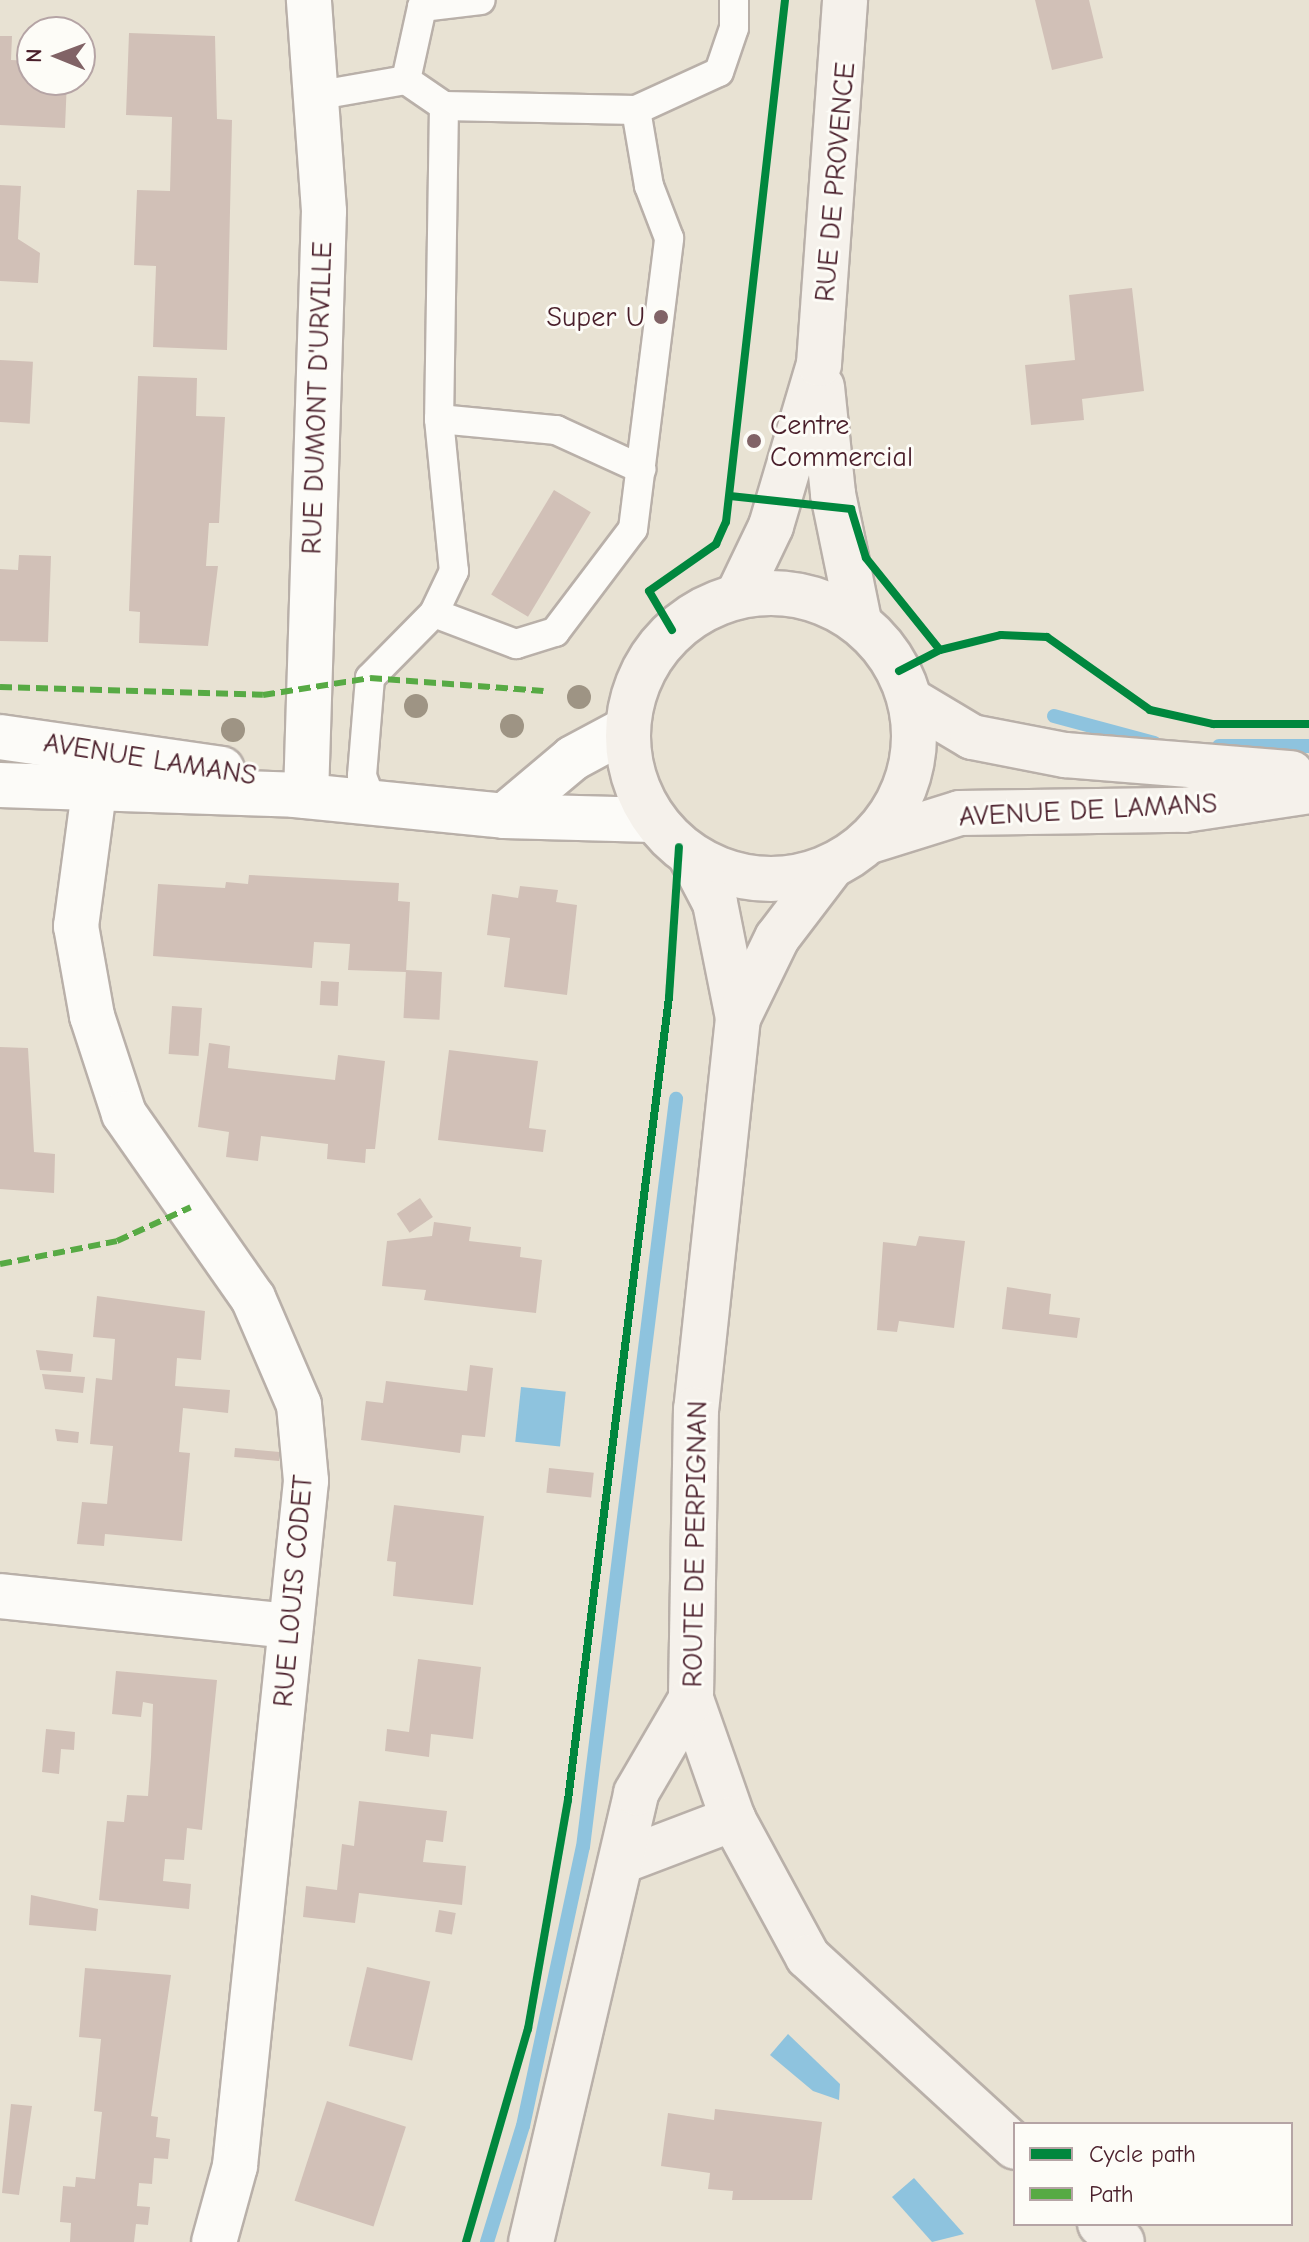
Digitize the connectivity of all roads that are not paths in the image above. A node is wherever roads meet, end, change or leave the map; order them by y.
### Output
1 (309, 0) edge
2 (481, 0) edge
3 (734, 0) edge
4 (845, 0) edge
5 (406, 80) junction
6 (320, 95) junction
7 (444, 106) junction
8 (636, 110) junction
9 (819, 364) junction
10 (439, 419) junction
11 (641, 469) junction
12 (738, 595) junction
13 (434, 613) junction
14 (859, 621) junction
15 (910, 700) junction
16 (627, 729) junction
17 (0, 737) edge
18 (95, 771) junction
19 (1309, 774) edge
20 (0, 785) edge
21 (1309, 791) edge
22 (300, 795) junction
23 (372, 802) junction
24 (504, 816) junction
25 (653, 820) junction
26 (870, 841) junction
27 (690, 855) junction
28 (831, 867) junction
29 (738, 1018) junction
30 (0, 1596) edge
31 (290, 1626) junction
32 (691, 1699) junction
33 (733, 1819) junction
34 (625, 1860) junction
35 (1013, 2145) edge
36 (1102, 2226) edge
37 (214, 2242) edge
38 (531, 2242) edge
39 (1122, 2242) edge

1 - 6 street, RUE DUMONT D'URVILLE
2 - 5 lane
3 - 8 lane
4 - 9 main road, RUE DE PROVENCE
5 - 6 lane
5 - 7 lane
6 - 22 street, RUE DUMONT D'URVILLE
7 - 8 lane
7 - 10 lane
8 - 11 lane
9 - 12 main road, RUE DE PROVENCE
9 - 14 main road, RUE DE PROVENCE
10 - 11 lane
10 - 13 lane
11 - 13 lane
12 - 14 main road
12 - 16 main road
13 - 23 lane
14 - 15 main road
15 - 19 main road, AVENUE DE LAMANS
15 - 26 main road
16 - 24 street
16 - 25 main road
17 - 18 street, AVENUE LAMANS
18 - 20 street, AVENUE LAMANS
18 - 22 street, AVENUE LAMANS
18 - 31 street, RUE LOUIS CODET
21 - 26 main road, AVENUE DE LAMANS
22 - 23 street, AVENUE LAMANS
23 - 24 street, AVENUE LAMANS
24 - 25 street, AVENUE LAMANS
25 - 27 main road
26 - 28 main road
27 - 28 main road
27 - 29 main road, ROUTE DE PERPIGNAN
28 - 29 main road, ROUTE DE PERPIGNAN
29 - 32 main road, ROUTE DE PERPIGNAN
30 - 31 street
31 - 37 street, RUE LOUIS CODET
32 - 33 main road, ROUTE DE PERPIGNAN
32 - 34 main road
33 - 34 main road
33 - 35 main road, ROUTE DE PERPIGNAN
34 - 38 main road
36 - 39 main road

